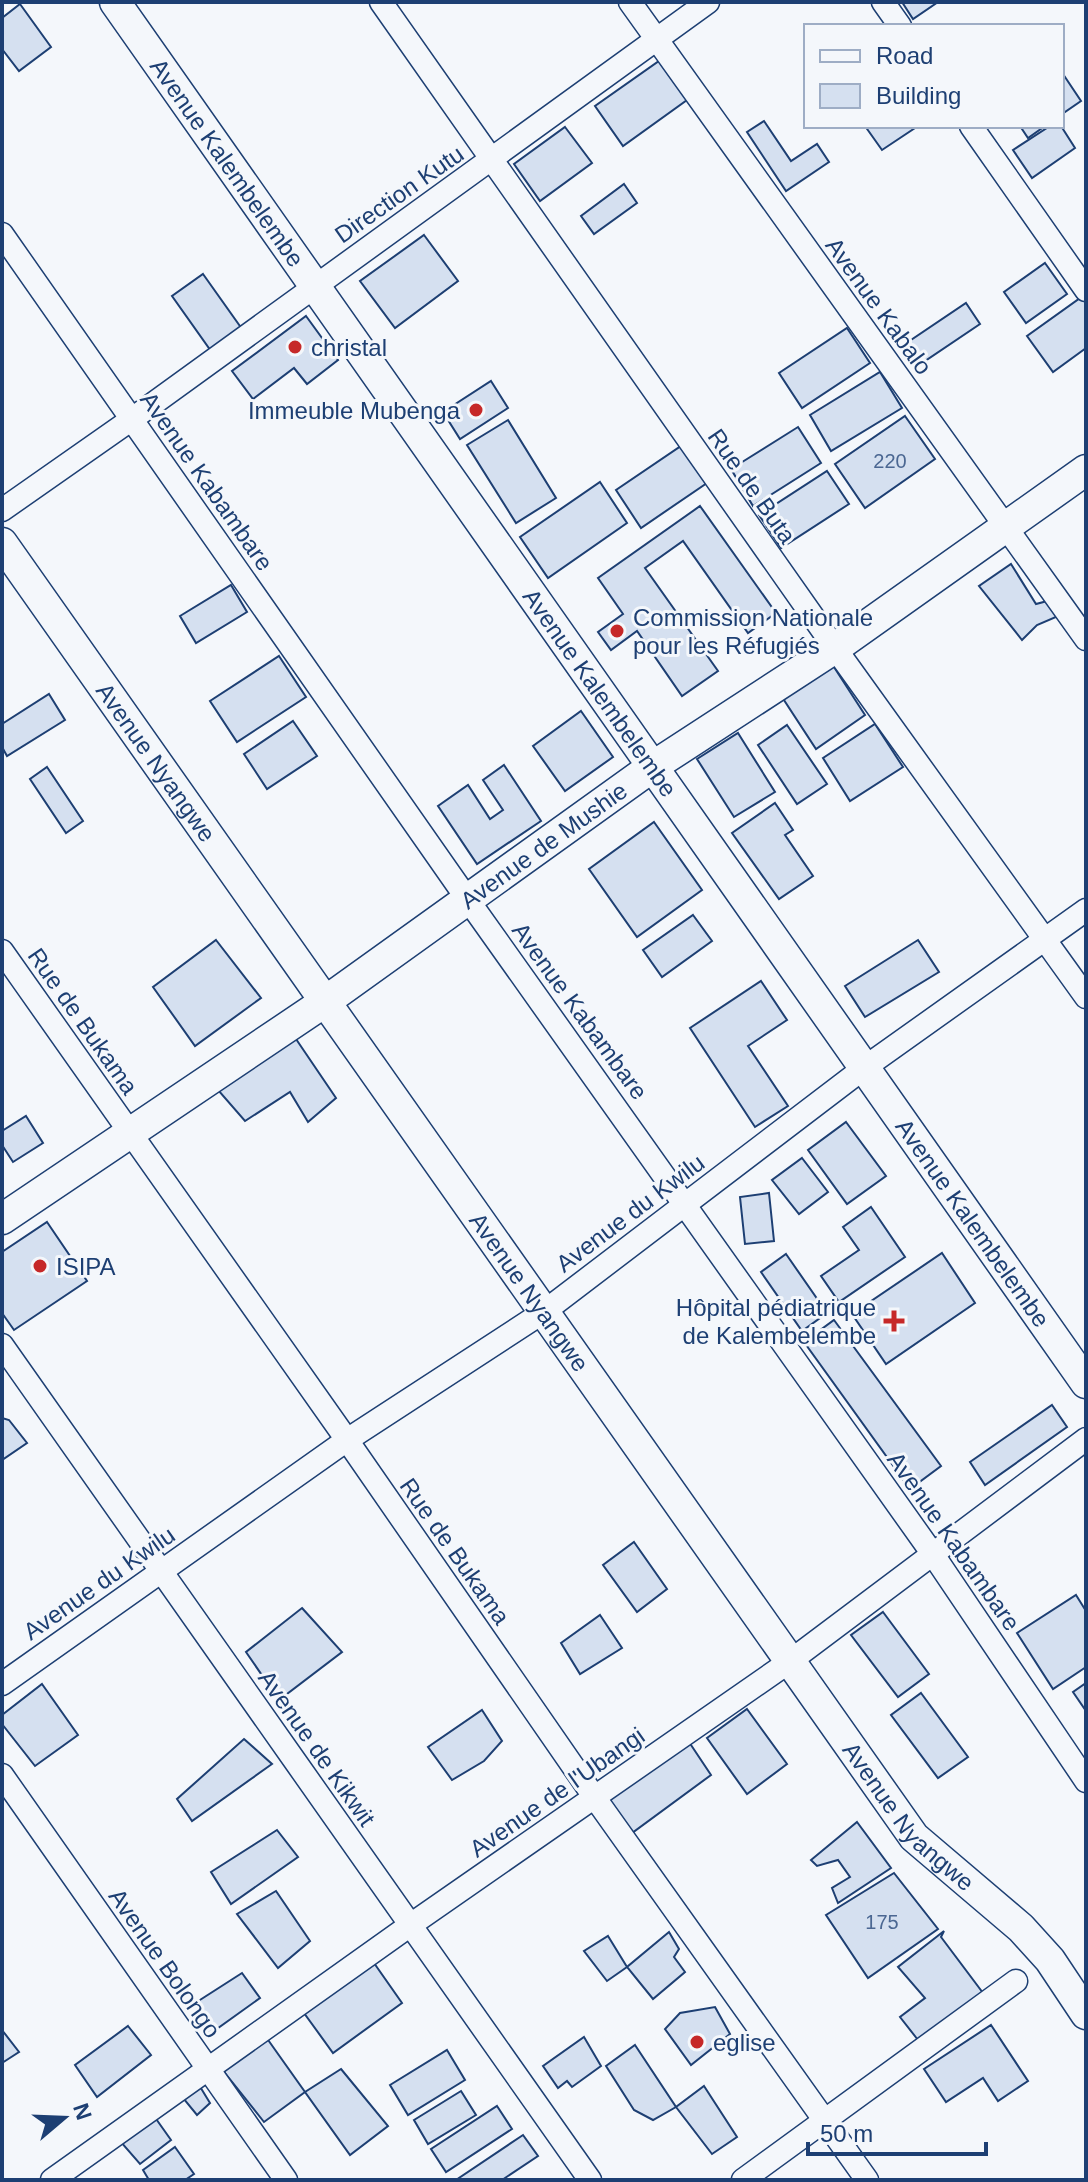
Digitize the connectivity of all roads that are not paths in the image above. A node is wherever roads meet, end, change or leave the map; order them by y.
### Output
1 (115, 2) edge
2 (381, 2) edge
3 (630, 2) edge
4 (708, 2) edge
5 (883, 2) edge
6 (899, 24) edge
7 (657, 41) junction
8 (972, 128) edge
9 (491, 161) junction
10 (2, 234) edge
11 (315, 286) junction
12 (1086, 290) edge
13 (132, 419) junction
14 (1086, 470) edge
15 (2, 510) edge
16 (1006, 527) junction
17 (2, 543) edge
18 (1086, 639) edge
19 (835, 648) junction
20 (652, 767) junction
21 (468, 900) junction
22 (1086, 910) edge
23 (1045, 939) junction
24 (2, 951) edge
25 (1086, 997) edge
26 (326, 1001) junction
27 (864, 1068) junction
28 (130, 1134) junction
29 (686, 1203) junction
30 (2, 1219) edge
31 (545, 1311) junction
32 (2, 1345) edge
33 (1086, 1383) edge
34 (1086, 1439) edge
35 (347, 1440) junction
36 (932, 1553) junction
37 (162, 1569) junction
38 (789, 1662) junction
39 (2, 1684) edge
40 (2, 1775) edge
41 (1086, 1781) edge
42 (595, 1798) junction
43 (409, 1926) junction
44 (1016, 1981) dead end
45 (1086, 2014) edge
46 (207, 2069) junction
47 (824, 2119) junction
48 (52, 2180) edge
49 (286, 2180) edge
50 (590, 2180) edge
51 (743, 2180) edge
52 (867, 2180) edge

1 - 11 street, Avenue Kalembelembe
2 - 9 street, Rue de Buta
3 - 7 street, Avenue Kabalo
4 - 7 street, Direction Kutu
5 - 6 street
7 - 9 street, Direction Kutu
7 - 16 street, Avenue Kabalo
8 - 12 street
9 - 11 street, Direction Kutu
9 - 19 street, Rue de Buta
10 - 13 street, Avenue Kabambare
11 - 13 street, Direction Kutu
11 - 20 street, Avenue Kalembelembe
13 - 15 street, Direction Kutu
13 - 21 street, Avenue Kabambare
14 - 16 street, Avenue de Mushie
16 - 18 street, Avenue Kabalo
16 - 19 street, Avenue de Mushie
17 - 26 street, Avenue Nyangwe
19 - 20 street, Avenue de Mushie
19 - 23 street, Rue de Buta
20 - 21 street, Avenue de Mushie
20 - 27 street, Avenue Kalembelembe
21 - 26 street, Avenue de Mushie
21 - 29 street, Avenue Kabambare
22 - 23 street, Avenue du Kwilu
23 - 25 street, Rue de Buta
23 - 27 street, Avenue du Kwilu
24 - 28 street, Rue de Bukama
26 - 28 street, Avenue de Mushie
26 - 31 street, Avenue Nyangwe
27 - 29 street, Avenue du Kwilu
27 - 33 street, Avenue Kalembelembe
28 - 30 street, Avenue de Mushie
28 - 35 street, Rue de Bukama
29 - 31 street, Avenue du Kwilu
29 - 36 street, Avenue Kabambare
31 - 35 street, Avenue du Kwilu
31 - 38 street, Avenue Nyangwe
32 - 37 street, Avenue de Kikwit
34 - 36 street, Avenue de l'Ubangi
35 - 37 street, Avenue du Kwilu
35 - 42 street, Rue de Bukama
36 - 38 street, Avenue de l'Ubangi
36 - 41 street, Avenue Kabambare
37 - 39 street, Avenue du Kwilu
37 - 43 street, Avenue de Kikwit
38 - 42 street, Avenue de l'Ubangi
38 - 45 street, Avenue Nyangwe
40 - 46 street, Avenue Bolongo
42 - 43 street, Avenue de l'Ubangi
42 - 47 street, Rue de Bukama
43 - 46 street, Avenue de l'Ubangi
43 - 50 street, Avenue de Kikwit
44 - 47 street
46 - 48 street, Avenue de l'Ubangi
46 - 49 street, Avenue Bolongo
47 - 51 street
47 - 52 street, Rue de Bukama

